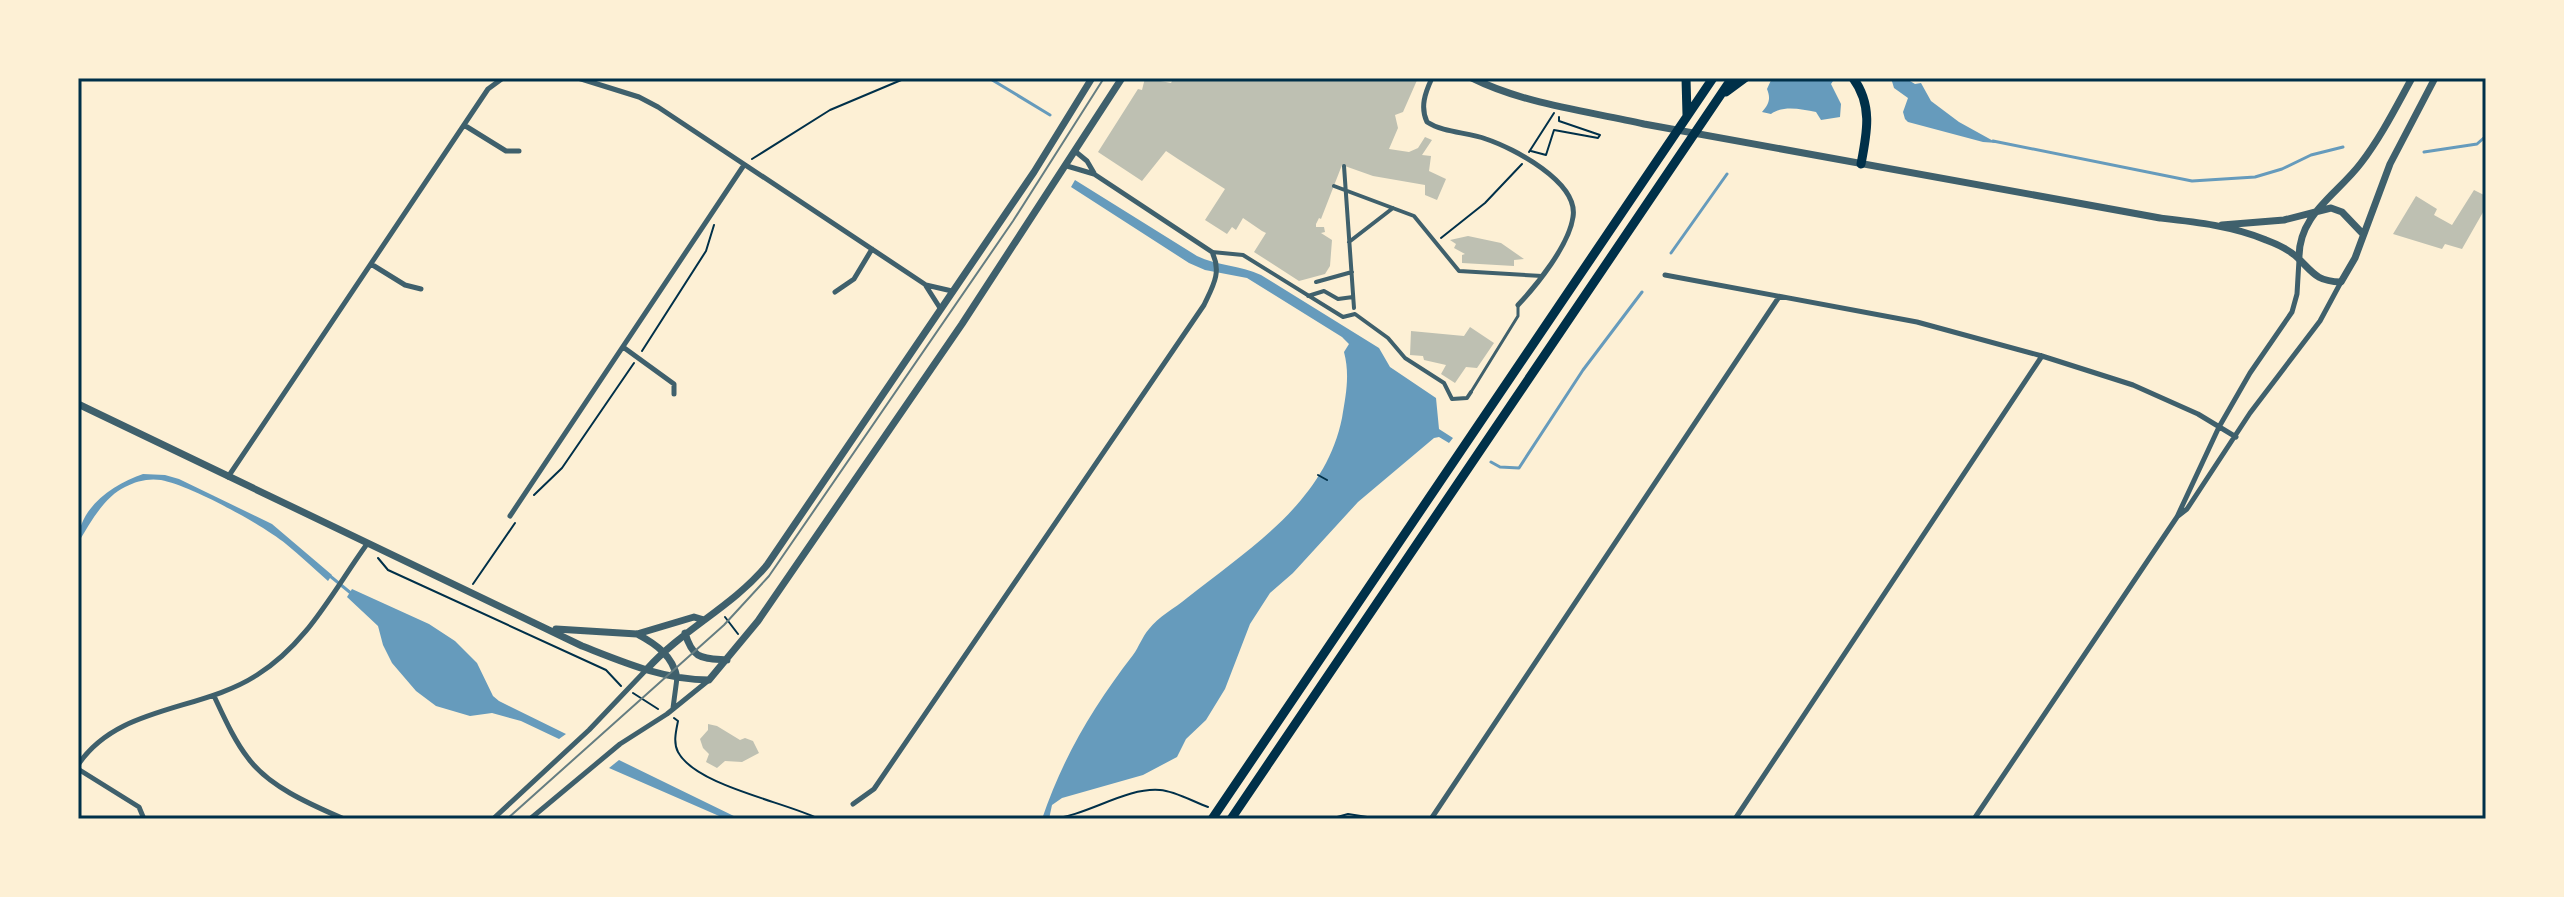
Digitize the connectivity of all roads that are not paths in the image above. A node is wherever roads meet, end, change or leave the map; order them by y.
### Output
1 (503, 78) edge
2 (578, 78) edge
3 (1092, 78) edge
4 (1122, 78) edge
5 (1432, 78) edge
6 (1472, 78) edge
7 (1686, 78) edge
8 (1713, 78) edge
9 (1732, 78) edge
10 (1745, 78) edge
11 (1853, 78) edge
12 (2412, 78) edge
13 (2435, 78) edge
14 (1720, 96) junction
15 (1687, 116) junction
16 (464, 125) junction
17 (519, 151) dead end
18 (1076, 152) junction
19 (1861, 164) junction
20 (744, 165) junction
21 (1067, 166) junction
22 (1344, 166) dead end
23 (1094, 174) junction
24 (1334, 186) dead end
25 (1346, 191) junction
26 (1393, 208) junction
27 (2314, 211) junction
28 (2216, 225) junction
29 (2363, 234) junction
30 (1349, 242) junction
31 (872, 249) junction
32 (1212, 252) junction
33 (2299, 259) junction
34 (371, 264) junction
35 (1352, 272) junction
36 (1665, 275) dead end
37 (1542, 276) junction
38 (1316, 282) dead end
39 (2341, 282) junction
40 (926, 285) junction
41 (421, 289) dead end
42 (952, 291) junction
43 (835, 292) dead end
44 (1308, 296) junction
45 (1353, 297) junction
46 (1779, 297) junction
47 (1518, 305) joint
48 (940, 308) junction
49 (1354, 308) dead end
50 (623, 347) junction
51 (2042, 356) junction
52 (1471, 392) joint
53 (674, 394) dead end
54 (78, 404) edge
55 (2219, 427) junction
56 (2236, 437) junction
57 (228, 477) junction
58 (510, 516) dead end
59 (2177, 517) junction
60 (367, 544) junction
61 (705, 620) junction
62 (549, 629) junction
63 (685, 633) junction
64 (637, 634) junction
65 (663, 652) junction
66 (727, 660) junction
67 (647, 669) junction
68 (677, 678) junction
69 (709, 680) junction
70 (214, 696) junction
71 (673, 709) junction
72 (78, 767) edge
73 (853, 804) dead end
74 (144, 819) edge
75 (344, 819) edge
76 (493, 819) edge
77 (530, 819) edge
78 (1212, 819) edge
79 (1231, 819) edge
80 (1431, 819) edge
81 (1735, 819) edge
82 (1974, 819) edge

1 - 16 street
2 - 20 street
3 - 42 street
4 - 18 street
5 - 37 street
6 - 19 street
7 - 15 main road
8 - 15 main road
9 - 14 main road
10 - 14 main road
11 - 19 main road
12 - 27 street
13 - 29 street
14 - 79 main road
15 - 78 main road
16 - 17 street
16 - 34 street
18 - 21 street
18 - 23 street
19 - 28 street
20 - 31 street
20 - 50 street
21 - 23 street
21 - 66 street
22 - 25 street
23 - 32 street
24 - 25 street
25 - 26 street
25 - 30 street
26 - 30 street
26 - 37 street
27 - 28 street
27 - 29 street
27 - 33 street
28 - 33 street
29 - 39 street
30 - 35 street
31 - 40 street
31 - 43 street
32 - 44 street
32 - 73 street
33 - 39 street
33 - 55 street
34 - 41 street
34 - 57 street
35 - 38 street
35 - 45 street
36 - 46 street
37 - 47 street
39 - 56 street
40 - 42 street
40 - 48 street
42 - 48 street
44 - 45 street
44 - 52 street
45 - 49 street
46 - 51 street
46 - 80 street
47 - 52 lane
48 - 61 street
50 - 53 street
50 - 58 street
51 - 55 street
51 - 81 street
54 - 57 street
55 - 56 street
55 - 59 street
56 - 59 street
57 - 60 street
59 - 82 street
60 - 62 street
60 - 70 street
61 - 63 street
61 - 64 street
62 - 64 street
62 - 67 street
63 - 65 street
63 - 66 street
64 - 65 street
65 - 67 street
65 - 68 street
66 - 69 street
67 - 68 street
67 - 76 street
68 - 69 street
68 - 71 street
69 - 71 street
70 - 72 street
70 - 75 street
71 - 77 street
72 - 74 street

